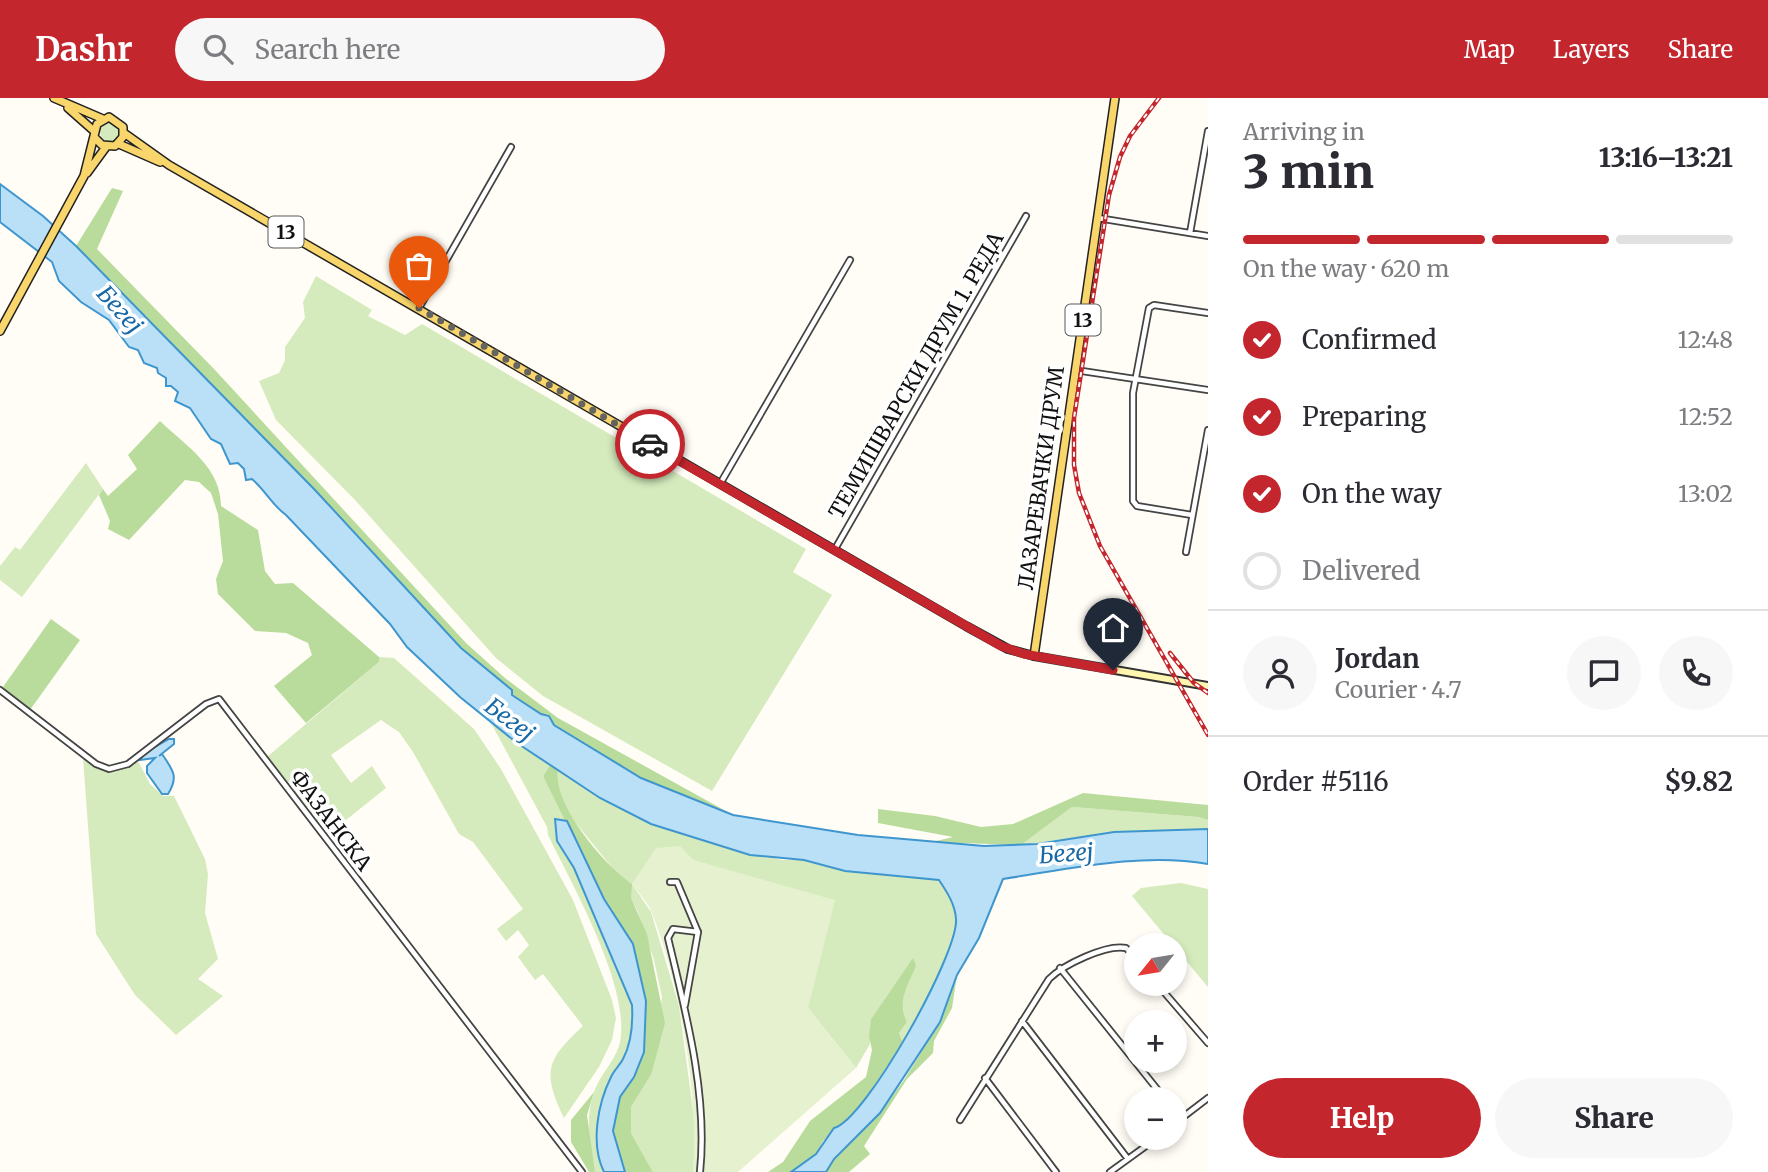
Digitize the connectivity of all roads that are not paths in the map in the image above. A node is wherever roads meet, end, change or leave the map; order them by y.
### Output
1 (54, 98) edge
2 (1115, 98) edge
3 (65, 105) junction
4 (103, 119) junction
5 (1208, 131) edge
6 (124, 133) junction
7 (95, 134) junction
8 (119, 144) junction
9 (107, 147) junction
10 (511, 147) dead end
11 (1206, 163) edge
12 (169, 165) junction
13 (84, 176) junction
14 (1026, 216) dead end
15 (1097, 218) junction
16 (1190, 233) junction
17 (1208, 236) edge
18 (850, 260) dead end
19 (419, 308) junction
20 (1208, 313) edge
21 (0, 331) edge
22 (1082, 371) dead end
23 (1136, 378) junction
24 (1208, 390) edge
25 (1208, 430) edge
26 (720, 484) junction
27 (1192, 515) junction
28 (834, 550) junction
29 (1186, 552) dead end
30 (1034, 656) junction
31 (1208, 686) edge
32 (0, 690) edge
33 (670, 883) dead end
34 (698, 932) junction
35 (1124, 948) edge
36 (1060, 968) junction
37 (1167, 996) edge
38 (685, 1005) junction
39 (1022, 1021) junction
40 (1208, 1043) edge
41 (985, 1079) junction
42 (1155, 1087) edge
43 (1208, 1098) edge
44 (1187, 1114) edge
45 (960, 1120) dead end
46 (1140, 1150) edge
47 (1128, 1159) junction
48 (582, 1172) edge
49 (700, 1172) edge
50 (1056, 1172) edge
51 (1110, 1172) edge

1 - 3 main road
2 - 15 main road, ЛАЗАРЕВАЧКИ ДРУМ / 13
3 - 4 main road
3 - 7 main road
4 - 6 main road
4 - 7 main road
5 - 11 street
6 - 8 main road
6 - 12 main road, 13
7 - 9 main road
7 - 13 main road
8 - 9 main road
8 - 12 main road, 13
9 - 13 main road
10 - 19 street
11 - 16 street
12 - 19 main road, 13
13 - 21 main road
14 - 28 street, ТЕМИШВАРСКИ ДРУМ 1. РЕДА
15 - 16 street
15 - 30 main road, ЛАЗАРЕВАЧКИ ДРУМ / 13
16 - 17 street
18 - 26 street
19 - 26 main road, 13
20 - 23 street
22 - 23 street
23 - 24 street
23 - 27 street
25 - 27 street
26 - 28 main road, 13
27 - 29 street
28 - 30 main road, 13
30 - 31 main road
32 - 48 street, ФАЗАНСКА
33 - 34 street
34 - 38 street
34 - 38 street
35 - 36 street
36 - 39 street
36 - 42 street
37 - 40 street
38 - 49 street
39 - 41 street
39 - 47 street
41 - 45 street
41 - 50 street
43 - 44 street
46 - 47 street
47 - 51 street

